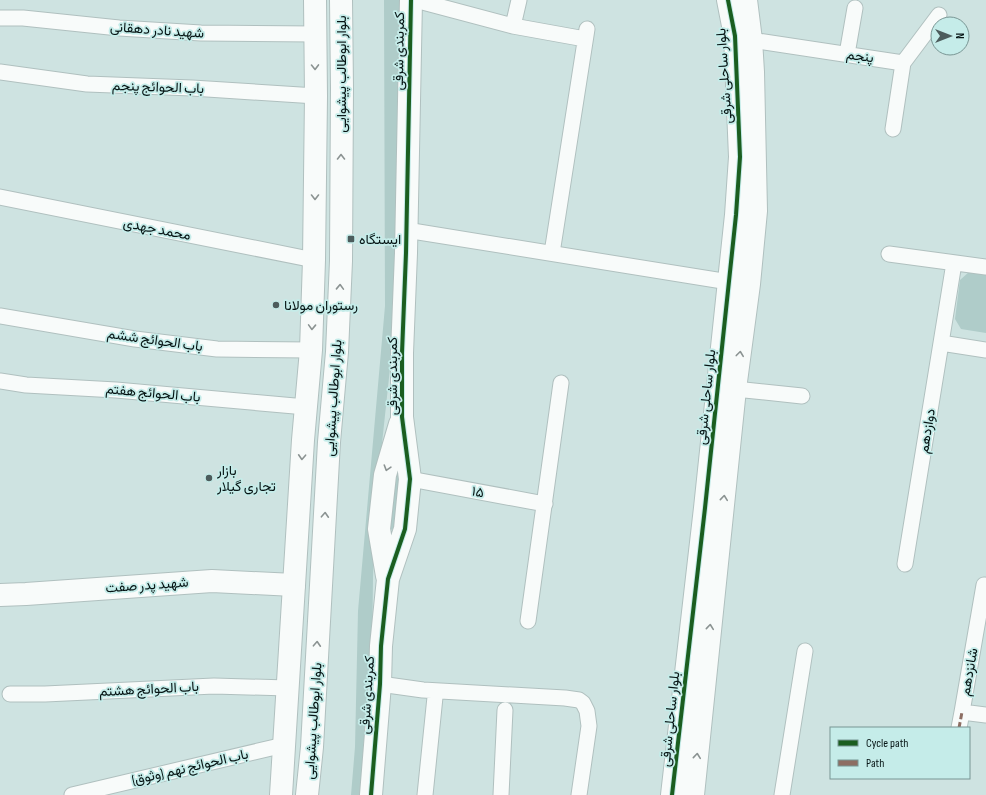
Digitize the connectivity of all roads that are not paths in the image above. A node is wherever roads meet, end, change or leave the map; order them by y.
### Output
1 (315, 0) edge
2 (341, 0) edge
3 (411, 0) edge
4 (415, 0) edge
5 (519, 0) edge
6 (728, 0) edge
7 (746, 0) edge
8 (855, 8) dead end
9 (940, 15) dead end
10 (0, 18) edge
11 (513, 26) junction
12 (315, 34) junction
13 (751, 40) junction
14 (847, 54) junction
15 (903, 63) junction
16 (0, 72) edge
17 (316, 96) junction
18 (894, 129) dead end
19 (0, 197) edge
20 (406, 230) junction
21 (552, 253) junction
22 (890, 254) dead end
23 (314, 260) junction
24 (954, 263) junction
25 (986, 267) edge
26 (739, 283) junction
27 (0, 316) edge
28 (941, 342) junction
29 (311, 350) junction
30 (986, 350) edge
31 (0, 382) edge
32 (561, 383) dead end
33 (736, 389) junction
34 (802, 396) dead end
35 (306, 407) junction
36 (402, 417) junction
37 (410, 479) junction
38 (545, 504) junction
39 (905, 564) dead end
40 (388, 579) junction
41 (294, 585) junction
42 (984, 585) dead end
43 (0, 595) edge
44 (528, 621) dead end
45 (805, 651) dead end
46 (380, 684) junction
47 (288, 688) junction
48 (10, 694) dead end
49 (435, 698) dead end
50 (505, 710) dead end
51 (962, 712) junction
52 (986, 715) edge
53 (959, 727) edge
54 (284, 745) junction
55 (72, 795) edge
56 (281, 795) edge
57 (308, 795) edge
58 (371, 795) edge
59 (425, 795) edge
60 (501, 795) edge
61 (579, 795) edge
62 (672, 795) edge
63 (693, 795) edge
64 (782, 795) edge

1 - 12 main road, بلوار ابوطالب پیشوایی
57 -> 2 main road, بلوار ابوطالب پیشوایی
3 - 20 main road, کمربندی شرقی
4 - 11 street
5 - 11 street
6 - 26 main road, بلوار ساحلی شرقی
7 - 13 main road, بلوار ساحلی شرقی
8 - 14 street
9 - 15 street
10 - 12 street, شهید نادر دهقانی
11 - 21 street
12 -> 17 main road, بلوار ابوطالب پیشوایی
13 - 14 street, پنجم
13 - 26 main road, بلوار ساحلی شرقی
14 - 15 street, پنجم
15 - 18 street
16 - 17 street, باب الحوائج پنجم
17 -> 23 main road, بلوار ابوطالب پیشوایی
19 - 23 street, محمد جهدی
20 - 21 street
20 - 36 main road, کمربندی شرقی
21 - 26 street
22 - 24 street
23 -> 29 main road, بلوار ابوطالب پیشوایی
24 - 25 street
24 - 28 street, دوازدهم
33 -> 26 main road, بلوار ساحلی شرقی
26 - 62 main road, بلوار ساحلی شرقی
27 - 29 street, باب الحوائج ششم
28 - 30 street
28 - 39 street, دوازدهم
29 - 35 main road, بلوار ابوطالب پیشوایی
31 - 35 street, باب الحوائج هفتم
32 - 38 street
33 - 34 street
63 -> 33 main road, بلوار ساحلی شرقی
35 -> 41 main road, بلوار ابوطالب پیشوایی
36 - 37 main road, کمربندی شرقی
36 -> 40 main road, کمربندی شرقی
37 - 38 street, ۱۵
37 - 40 main road, کمربندی شرقی
38 - 44 street
40 - 46 main road, کمربندی شرقی
41 - 43 main road, شهید پدر صفت
41 - 47 main road, بلوار ابوطالب پیشوایی
42 - 51 street, شانزدهم
45 - 64 street
46 - 58 main road, کمربندی شرقی
46 - 61 street
47 - 48 street, باب الحوائج هشتم
47 - 54 main road, بلوار ابوطالب پیشوایی
49 - 59 street
50 - 60 street
51 - 52 street, شانزدهم
51 - 53 street, شانزدهم
54 - 55 street, باب الحوائج نهم (وثوق)
54 - 56 main road, بلوار ابوطالب پیشوایی

